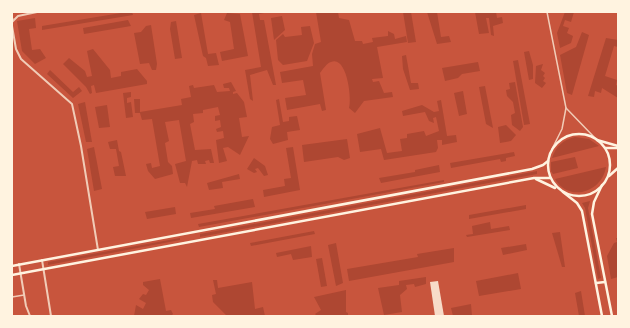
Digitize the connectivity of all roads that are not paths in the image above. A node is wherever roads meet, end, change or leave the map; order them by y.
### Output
1 (37, 12) edge
2 (547, 12) edge
3 (12, 20) edge
4 (12, 26) edge
5 (566, 108) junction
6 (596, 139) junction
7 (618, 147) edge
8 (604, 148) junction
9 (552, 149) junction
10 (548, 161) junction
11 (618, 168) edge
12 (534, 178) junction
13 (550, 178) junction
14 (606, 180) junction
15 (602, 185) junction
16 (563, 192) junction
17 (98, 250) junction
18 (42, 260) junction
19 (19, 264) junction
20 (12, 266) edge
21 (43, 269) junction
22 (21, 273) junction
23 (12, 275) edge
24 (606, 282) junction
25 (596, 283) junction
26 (24, 295) junction
27 (12, 297) edge
28 (51, 315) edge
29 (30, 316) edge
30 (602, 316) edge
31 (612, 316) edge

1 - 3 street
2 - 5 street
4 - 17 street
5 - 6 street
5 - 9 street
6 - 7 main road
6 - 8 main road
6 - 9 main road
7 - 8 main road
8 - 14 main road
9 - 10 main road
10 - 13 main road
10 - 17 main road
11 - 14 main road
12 - 13 main road
12 - 16 main road
12 - 21 main road
13 - 16 main road
14 - 15 main road
15 - 16 main road
15 - 24 main road
16 - 25 main road
17 - 18 main road
18 - 19 main road
18 - 21 street
19 - 20 main road
19 - 22 street
21 - 22 main road
21 - 28 street
22 - 23 main road
22 - 26 street
24 - 25 main road
24 - 31 main road
25 - 30 main road
26 - 27 street
26 - 29 street

